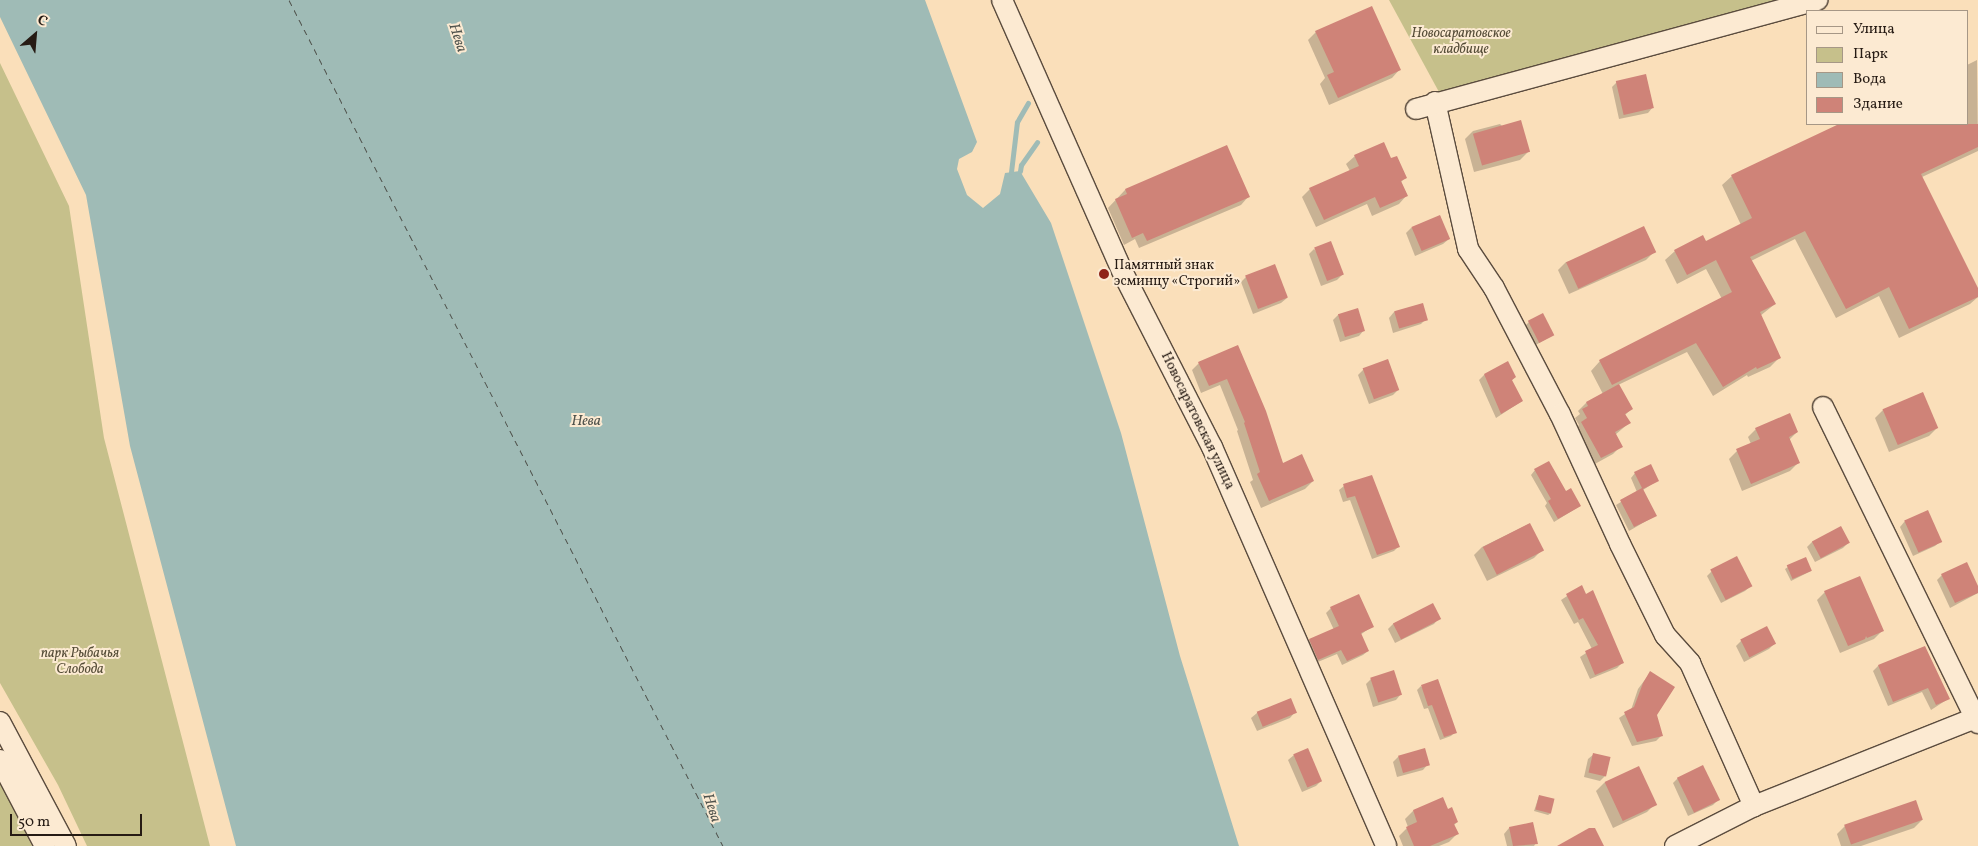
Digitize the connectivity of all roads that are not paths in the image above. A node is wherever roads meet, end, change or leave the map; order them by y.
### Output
1 (1002, 0) edge
2 (1817, 0) edge
3 (1435, 102) junction
4 (1416, 109) dead end
5 (1823, 407) dead end
6 (1977, 720) edge
7 (0, 722) edge
8 (0, 760) edge
9 (1754, 806) junction
10 (45, 846) edge
11 (66, 846) edge
12 (1386, 846) edge
13 (1675, 846) edge

1 - 12 street, Новосаратовская улица
2 - 3 street
3 - 4 street
3 - 9 street
5 - 6 street
6 - 9 street
7 - 11 street
8 - 10 street
9 - 13 street

